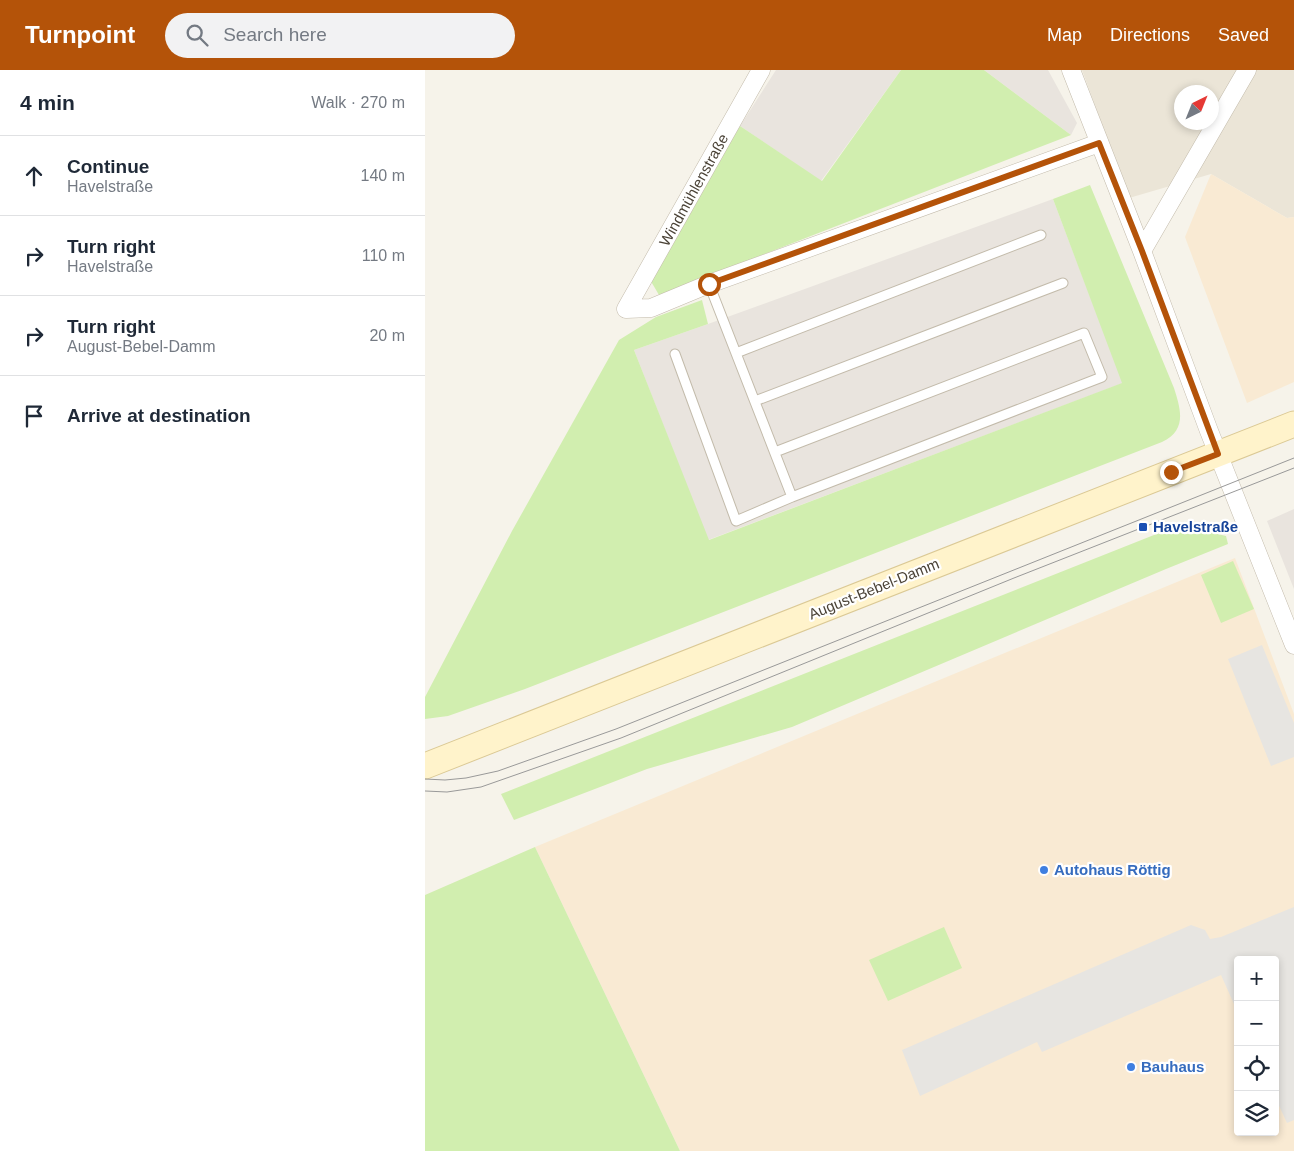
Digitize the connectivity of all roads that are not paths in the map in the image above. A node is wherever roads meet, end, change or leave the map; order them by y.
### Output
1 (761, 70) edge
2 (1071, 70) edge
3 (1247, 70) edge
4 (1099, 143) junction
5 (1041, 235) dead end
6 (1142, 251) junction
7 (1063, 283) dead end
8 (709, 284) junction
9 (736, 353) junction
10 (675, 354) dead end
11 (755, 401) junction
12 (1294, 424) edge
13 (775, 452) junction
14 (1218, 454) junction
15 (792, 497) junction
16 (1294, 645) edge
17 (425, 750) edge
18 (455, 754) junction
19 (425, 766) edge

1 - 8 street, Windmühlenstraße
2 - 4 street
3 - 6 street
4 - 6 street
4 - 8 street
5 - 9 lane
6 - 14 street
7 - 11 lane
8 - 9 lane
9 - 11 lane
10 - 15 lane
11 - 13 lane
12 - 14 main road, August-Bebel-Damm
13 - 15 lane
13 - 15 lane
14 - 16 street
14 - 18 main road, August-Bebel-Damm
17 - 18 main road, August-Bebel-Damm
18 - 19 main road, August-Bebel-Damm

